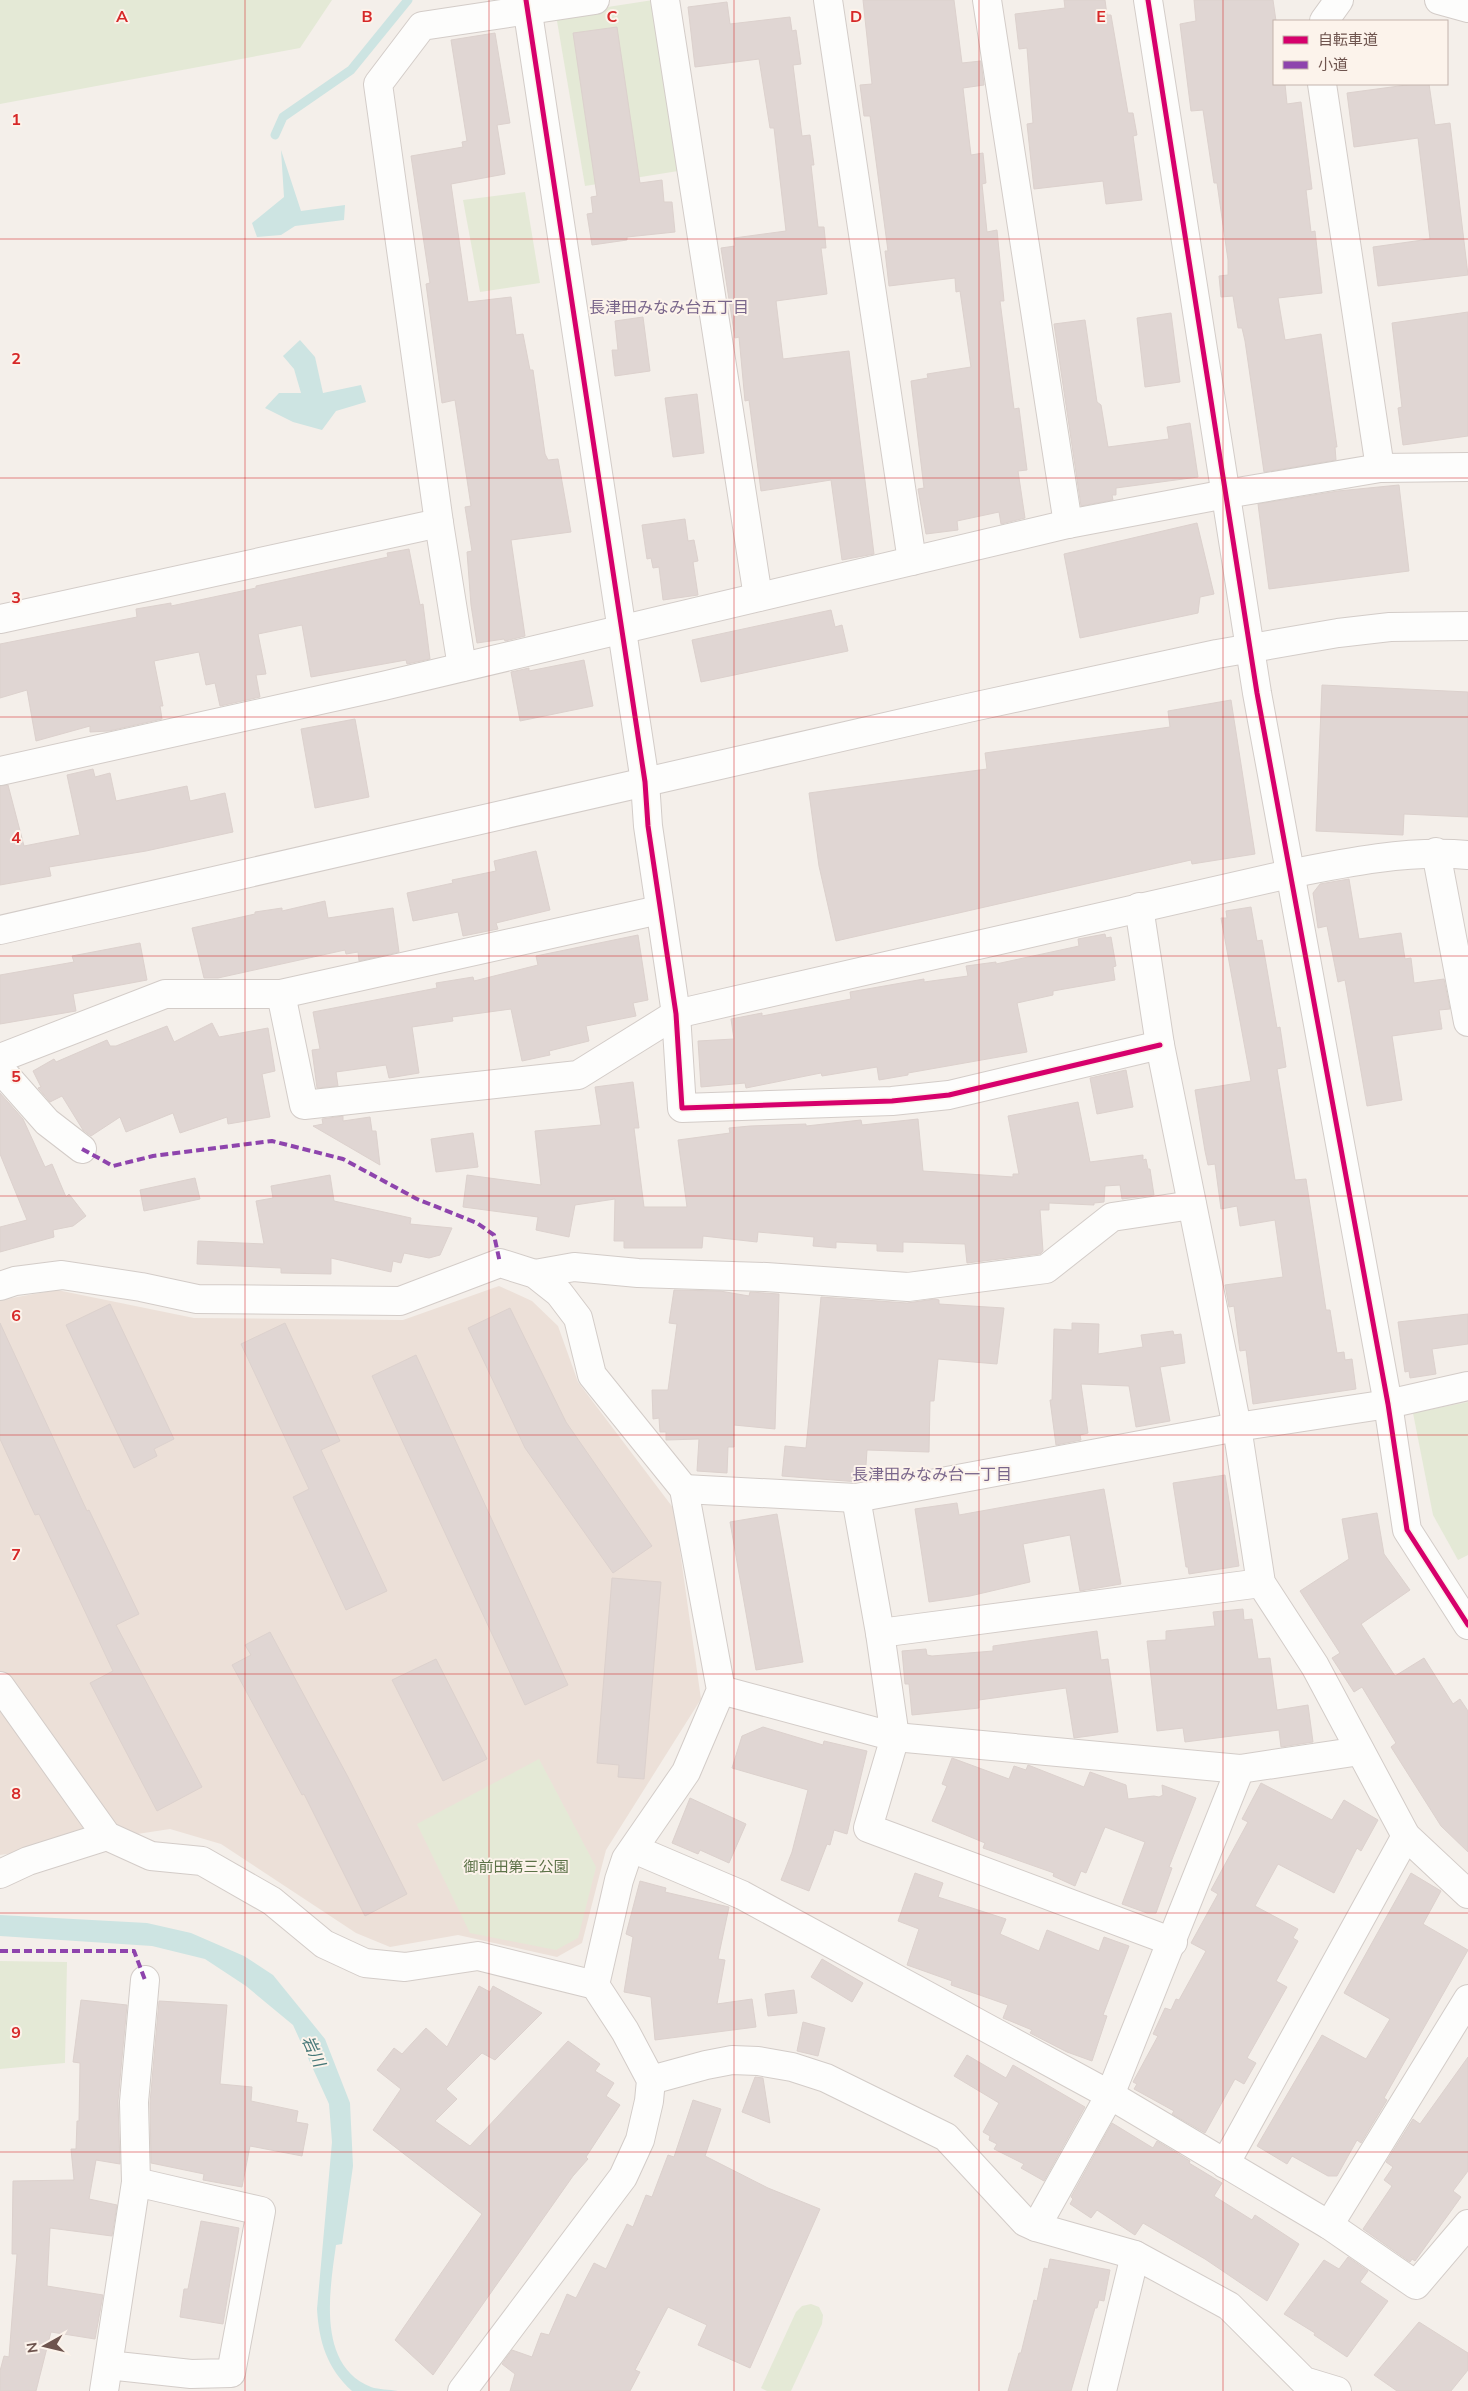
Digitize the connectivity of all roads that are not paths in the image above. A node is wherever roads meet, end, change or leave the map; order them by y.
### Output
1 (594, 0) edge
2 (665, 0) edge
3 (828, 0) edge
4 (987, 0) edge
5 (1148, 0) edge
6 (1339, 0) edge
7 (1439, 0) edge
8 (527, 4) edge
9 (1467, 13) edge
10 (1325, 20) edge
11 (1322, 85) edge
12 (1468, 467) edge
13 (1380, 468) junction
14 (1226, 494) junction
15 (439, 523) junction
16 (1068, 524) junction
17 (912, 561) junction
18 (758, 597) junction
19 (0, 619) edge
20 (1468, 626) edge
21 (622, 628) junction
22 (1251, 647) junction
23 (462, 667) junction
24 (0, 771) edge
25 (645, 782) junction
26 (1436, 852) junction
27 (1468, 855) edge
28 (1289, 874) junction
29 (1139, 907) junction
30 (659, 910) junction
31 (0, 930) edge
32 (281, 994) junction
33 (676, 1014) junction
34 (1468, 1022) edge
35 (1160, 1045) junction
36 (0, 1058) edge
37 (0, 1069) edge
38 (82, 1149) dead end
39 (1192, 1205) junction
40 (535, 1274) junction
41 (0, 1286) edge
42 (1468, 1386) edge
43 (1388, 1404) junction
44 (1236, 1427) junction
45 (684, 1489) junction
46 (856, 1498) junction
47 (1261, 1584) junction
48 (1468, 1625) edge
49 (880, 1633) junction
50 (0, 1686) edge
51 (721, 1690) junction
52 (895, 1737) junction
53 (1360, 1751) junction
54 (1240, 1769) junction
55 (107, 1836) junction
56 (1406, 1836) junction
57 (634, 1849) junction
58 (0, 1874) edge
59 (1468, 1894) edge
60 (1173, 1942) junction
61 (145, 1980) dead end
62 (595, 1985) junction
63 (1468, 1999) edge
64 (651, 2080) junction
65 (1110, 2095) junction
66 (1225, 2164) junction
67 (136, 2182) junction
68 (1468, 2224) edge
69 (1329, 2225) junction
70 (1036, 2227) junction
71 (1136, 2255) junction
72 (106, 2378) edge
73 (463, 2389) edge
74 (1102, 2391) edge
75 (1337, 2391) edge

1 - 8 street
2 - 18 street
3 - 17 street
4 - 16 street
5 - 14 street
6 - 10 street
7 - 9 street
8 - 15 street
8 - 21 street
11 - 13 street
12 - 13 street
13 - 14 street
14 - 16 street
14 - 22 street
15 - 19 street
15 - 23 street
16 - 17 street
17 - 18 street
18 - 21 street
20 - 22 street
21 - 23 street
21 - 25 street
22 - 25 street
22 - 28 street
23 - 24 street
25 - 30 street
25 - 31 street
26 - 27 street
26 - 28 street
26 - 34 street
28 - 29 street
28 - 43 street
29 - 33 street
29 - 35 street
30 - 32 street
30 - 33 street
32 - 33 street
32 - 36 street
33 - 35 street
35 - 39 street
37 - 38 street
39 - 40 street
39 - 44 street
40 - 41 street
40 - 45 street
42 - 43 street
43 - 44 street
43 - 48 street
44 - 46 street
44 - 47 street
45 - 46 street
45 - 51 street
46 - 49 street
47 - 49 street
47 - 53 street
49 - 52 street
50 - 55 street
51 - 52 street
51 - 57 street
52 - 54 street
52 - 60 street
53 - 54 street
53 - 56 street
54 - 60 street
55 - 58 street
55 - 62 street
56 - 59 street
56 - 66 street
57 - 62 street
57 - 65 street
60 - 65 street
61 - 67 street
62 - 64 street
63 - 69 street
64 - 70 street
64 - 73 street
65 - 66 street
65 - 70 street
66 - 69 street
67 - 72 street
67 - 72 street
68 - 69 street
70 - 71 street
71 - 74 street
71 - 75 street

